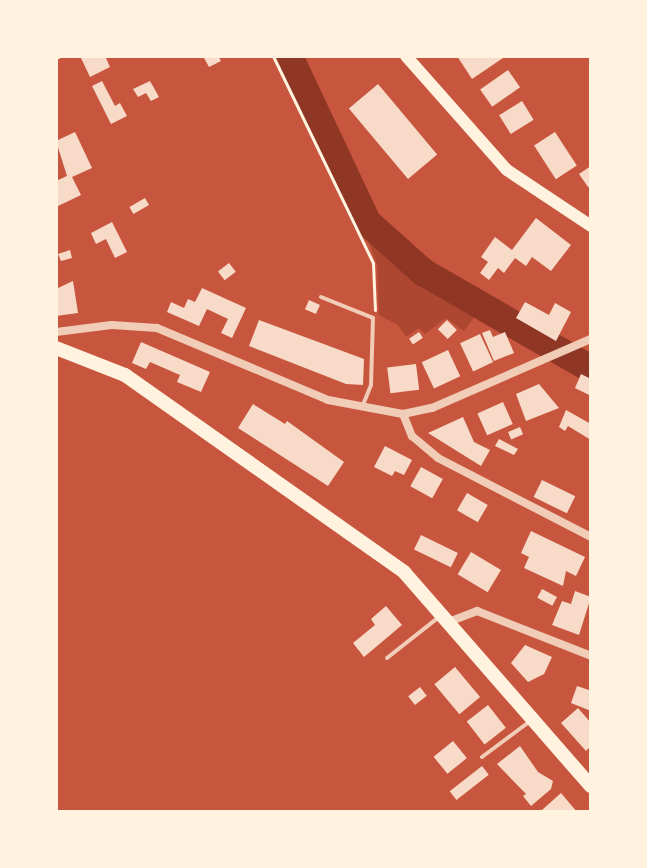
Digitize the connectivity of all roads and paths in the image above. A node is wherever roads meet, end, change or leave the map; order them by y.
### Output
1 (273, 56) edge
2 (406, 56) edge
3 (591, 226) edge
4 (321, 297) dead end
5 (373, 318) junction
6 (56, 332) edge
7 (591, 339) edge
8 (56, 348) edge
9 (362, 408) junction
10 (403, 414) junction
11 (591, 537) edge
12 (448, 617) junction
13 (591, 656) edge
14 (387, 658) dead end
15 (533, 718) junction
16 (482, 757) dead end
17 (589, 781) edge

1 - 5 path
2 - 3 main road
4 - 5 lane
5 - 9 lane
6 - 9 street
7 - 10 street
8 - 12 main road
9 - 10 street
10 - 11 street
12 - 13 street
12 - 14 lane
12 - 15 main road
15 - 16 lane
15 - 17 main road

